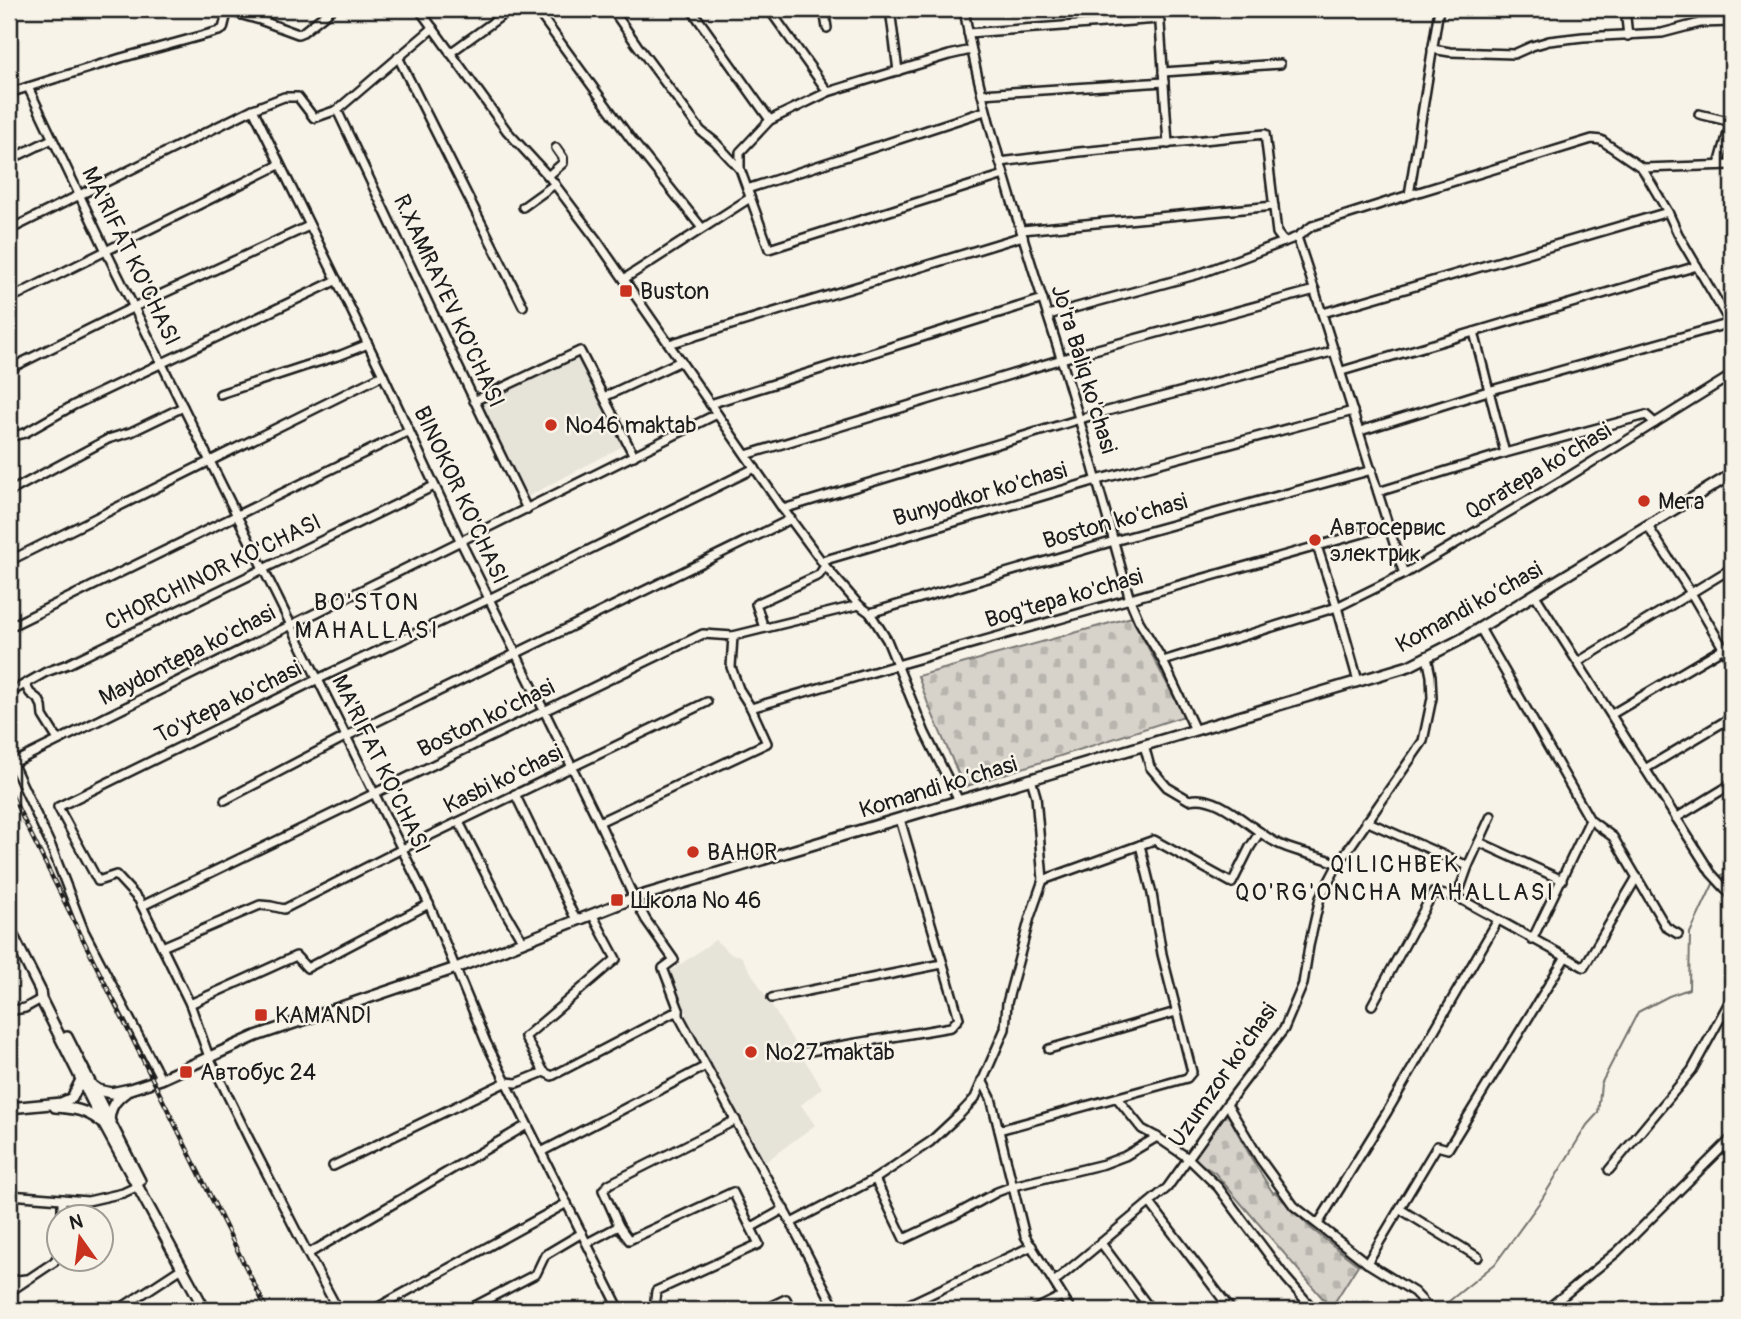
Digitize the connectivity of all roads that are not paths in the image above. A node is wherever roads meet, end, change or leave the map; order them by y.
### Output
1 (332, 9) edge
2 (419, 9) edge
3 (511, 9) edge
4 (536, 9) edge
5 (612, 9) edge
6 (691, 9) edge
7 (769, 9) edge
8 (824, 9) edge
9 (890, 9) edge
10 (964, 9) edge
11 (1159, 9) edge
12 (1439, 9) edge
13 (1625, 9) edge
14 (228, 10) edge
15 (1159, 19) junction
16 (1732, 22) edge
17 (433, 28) junction
18 (827, 28) dead end
19 (968, 33) junction
20 (1628, 36) junction
21 (1432, 49) junction
22 (971, 50) junction
23 (450, 53) junction
24 (398, 57) junction
25 (1280, 64) dead end
26 (898, 71) junction
27 (1163, 72) junction
28 (1164, 82) junction
29 (28, 88) junction
30 (828, 92) junction
31 (9, 93) edge
32 (982, 94) junction
33 (253, 109) junction
34 (337, 110) junction
35 (985, 111) junction
36 (1699, 114) dead end
37 (770, 120) junction
38 (1732, 122) edge
39 (52, 139) junction
40 (1168, 144) junction
41 (556, 148) dead end
42 (9, 160) edge
43 (1000, 162) junction
44 (279, 165) junction
45 (1719, 165) junction
46 (1732, 165) edge
47 (1642, 168) junction
48 (740, 169) junction
49 (548, 176) junction
50 (1004, 176) junction
51 (555, 184) junction
52 (747, 189) junction
53 (1409, 195) junction
54 (79, 196) junction
55 (750, 198) junction
56 (1274, 206) junction
57 (523, 207) dead end
58 (1668, 212) junction
59 (309, 226) junction
60 (702, 228) junction
61 (9, 230) edge
62 (1023, 233) junction
63 (1297, 237) junction
64 (1284, 242) junction
65 (106, 251) junction
66 (1697, 266) junction
67 (624, 279) junction
68 (337, 280) junction
69 (1315, 290) junction
70 (9, 299) edge
71 (1043, 299) junction
72 (523, 306) dead end
73 (134, 307) junction
74 (1323, 313) junction
75 (1048, 315) junction
76 (1731, 320) edge
77 (1474, 332) junction
78 (368, 344) junction
79 (669, 344) junction
80 (1335, 351) junction
81 (681, 360) junction
82 (1062, 360) junction
83 (162, 364) junction
84 (9, 369) edge
85 (1342, 371) junction
86 (383, 375) junction
87 (1732, 375) edge
88 (1488, 391) junction
89 (220, 394) dead end
90 (604, 397) junction
91 (474, 401) junction
92 (710, 404) junction
93 (183, 407) junction
94 (1353, 411) junction
95 (717, 414) junction
96 (1079, 419) junction
97 (1655, 423) junction
98 (409, 431) junction
99 (1360, 431) junction
100 (9, 437) edge
101 (1505, 453) junction
102 (746, 455) junction
103 (634, 456) junction
104 (209, 461) junction
105 (755, 468) junction
106 (1372, 470) junction
107 (1732, 474) edge
108 (1097, 480) junction
109 (435, 486) junction
110 (9, 492) edge
111 (1378, 492) junction
112 (527, 509) junction
113 (783, 509) junction
114 (237, 516) junction
115 (791, 519) junction
116 (1647, 525) junction
117 (1388, 526) junction
118 (1114, 541) junction
119 (461, 542) junction
120 (1317, 546) junction
121 (9, 561) edge
122 (823, 564) junction
123 (1732, 568) edge
124 (263, 569) junction
125 (1404, 574) junction
126 (1691, 593) junction
127 (1535, 595) junction
128 (489, 599) junction
129 (1130, 600) junction
130 (859, 605) junction
131 (1337, 607) junction
132 (870, 613) junction
133 (292, 624) junction
134 (9, 627) edge
135 (764, 628) junction
136 (1479, 628) junction
137 (733, 636) junction
138 (1732, 643) edge
139 (1723, 648) junction
140 (517, 654) junction
141 (1427, 657) junction
142 (1163, 662) junction
143 (1578, 662) junction
144 (1732, 663) edge
145 (897, 665) junction
146 (318, 680) junction
147 (1358, 681) junction
148 (25, 684) junction
149 (9, 693) edge
150 (707, 702) dead end
151 (751, 708) junction
152 (544, 710) junction
153 (1612, 714) junction
154 (1732, 717) edge
155 (1195, 730) junction
156 (345, 737) junction
157 (58, 740) junction
158 (1144, 745) junction
159 (11, 760) edge
160 (571, 767) junction
161 (1645, 769) junction
162 (1031, 779) junction
163 (1732, 784) edge
164 (374, 794) junction
165 (514, 794) junction
166 (225, 800) dead end
167 (959, 800) junction
168 (1491, 816) dead end
169 (1676, 818) junction
170 (900, 819) junction
171 (1590, 820) junction
172 (1366, 821) junction
173 (459, 822) junction
174 (599, 822) junction
175 (1260, 832) junction
176 (1479, 842) junction
177 (1140, 845) junction
178 (402, 849) junction
179 (1338, 864) junction
180 (1468, 866) junction
181 (1637, 877) junction
182 (1043, 880) junction
183 (1562, 880) junction
184 (1732, 896) edge
185 (1457, 897) junction
186 (634, 898) junction
187 (429, 904) junction
188 (142, 906) junction
189 (592, 914) junction
190 (576, 920) junction
191 (1498, 920) junction
192 (9, 928) edge
193 (1678, 934) dead end
194 (1532, 940) junction
195 (523, 942) junction
196 (162, 947) junction
197 (1565, 958) junction
198 (942, 964) junction
199 (456, 968) junction
200 (40, 995) junction
201 (1732, 997) edge
202 (772, 998) dead end
203 (190, 1004) junction
204 (1372, 1005) dead end
205 (678, 1010) junction
206 (9, 1011) edge
207 (1176, 1012) junction
208 (1049, 1049) dead end
209 (804, 1052) dead end
210 (209, 1057) junction
211 (706, 1066) junction
212 (544, 1072) junction
213 (161, 1079) junction
214 (81, 1080) junction
215 (982, 1080) junction
216 (506, 1083) junction
217 (90, 1085) junction
218 (130, 1089) junction
219 (1117, 1098) junction
220 (1227, 1104) junction
221 (32, 1107) junction
222 (9, 1108) edge
223 (736, 1120) junction
224 (106, 1122) junction
225 (527, 1125) junction
226 (999, 1130) junction
227 (1157, 1137) junction
228 (1732, 1138) edge
229 (541, 1153) junction
230 (1188, 1158) junction
231 (333, 1166) dead end
232 (1609, 1170) dead end
233 (875, 1179) junction
234 (1013, 1186) junction
235 (136, 1187) junction
236 (9, 1195) edge
237 (62, 1199) junction
238 (567, 1203) junction
239 (1150, 1203) junction
240 (62, 1204) edge
241 (784, 1209) junction
242 (1399, 1209) junction
243 (792, 1223) junction
244 (1318, 1224) junction
245 (619, 1226) junction
246 (752, 1227) junction
247 (582, 1233) junction
248 (587, 1243) junction
249 (1101, 1243) junction
250 (1032, 1246) junction
251 (308, 1254) junction
252 (1478, 1257) dead end
253 (1367, 1263) junction
254 (46, 1267) edge
255 (182, 1268) junction
256 (30, 1278) junction
257 (9, 1281) edge
258 (1054, 1282) junction
259 (9, 1292) edge
260 (1062, 1296) junction
261 (1429, 1308) dead end
262 (833, 1309) edge
263 (118, 1310) edge
264 (208, 1310) edge
265 (338, 1310) edge
266 (373, 1310) edge
267 (467, 1310) edge
268 (620, 1310) edge
269 (660, 1310) edge
270 (763, 1310) edge
271 (791, 1310) edge
272 (897, 1310) edge
273 (1034, 1310) edge
274 (1071, 1310) edge
275 (1151, 1310) edge
276 (1231, 1310) edge
277 (1314, 1310) edge
278 (1546, 1310) edge

1 - 14 street
2 - 17 street
3 - 23 street
4 - 60 street
5 - 48 street
6 - 37 street
7 - 30 street
8 - 18 street
9 - 26 street
10 - 19 street, Jo'ra Baliq ko'chasi
11 - 15 street
12 - 21 street
13 - 20 street
14 - 29 street
15 - 19 street
15 - 27 street
16 - 20 street
17 - 23 street
17 - 24 street
19 - 22 street, Jo'ra Baliq ko'chasi
20 - 21 street
21 - 53 street
22 - 26 street
22 - 32 street, Jo'ra Baliq ko'chasi
23 - 49 street
24 - 34 street
24 - 72 street
25 - 27 street
26 - 30 street
27 - 28 street
28 - 32 street
28 - 40 street
29 - 31 street
29 - 39 street, MA'RIFAT KO'CHASI
30 - 37 street
32 - 35 street, Jo'ra Baliq ko'chasi
33 - 34 street
33 - 44 street, BINOKOR KO'CHASI
33 - 54 street
34 - 91 street, R.XAMRAYEV KO'CHASI
35 - 43 street, Jo'ra Baliq ko'chasi
35 - 52 street
36 - 38 street
37 - 48 street
38 - 45 street
39 - 42 street
39 - 54 street, MA'RIFAT KO'CHASI
40 - 43 street
40 - 56 street
41 - 49 street
43 - 50 street, Jo'ra Baliq ko'chasi
44 - 59 street, BINOKOR KO'CHASI
44 - 65 street
45 - 46 street
45 - 47 street
47 - 53 street
47 - 58 street
48 - 52 street
49 - 51 street
50 - 55 street
50 - 62 street, Jo'ra Baliq ko'chasi
51 - 57 street
51 - 67 street
52 - 55 street
53 - 63 street
54 - 61 street
54 - 65 street, MA'RIFAT KO'CHASI
55 - 60 street
56 - 62 street
56 - 64 street
58 - 66 street
58 - 74 street
59 - 68 street, BINOKOR KO'CHASI
59 - 73 street
60 - 67 street
62 - 71 street, Jo'ra Baliq ko'chasi
62 - 79 street
63 - 64 street
63 - 69 street
64 - 75 street
65 - 70 street
65 - 73 street, MA'RIFAT KO'CHASI
66 - 76 street
66 - 77 street
67 - 79 street
68 - 78 street, BINOKOR KO'CHASI
68 - 83 street
69 - 74 street
69 - 82 street
71 - 75 street, Jo'ra Baliq ko'chasi
71 - 92 street
73 - 83 street, MA'RIFAT KO'CHASI
73 - 84 street
74 - 80 street
75 - 82 street, Jo'ra Baliq ko'chasi
76 - 88 street
77 - 85 street
77 - 88 street
78 - 86 street, BINOKOR KO'CHASI
78 - 89 street
79 - 81 street
80 - 85 street
80 - 96 street
81 - 90 street
81 - 92 street
82 - 96 street, Jo'ra Baliq ko'chasi
82 - 102 street
83 - 93 street, MA'RIFAT KO'CHASI
83 - 100 street
85 - 94 street
86 - 98 street, BINOKOR KO'CHASI
86 - 104 street
87 - 97 street, Qoratepa ko'chasi
88 - 99 street
88 - 101 street
90 - 91 street
90 - 103 street
91 - 112 street, R.XAMRAYEV KO'CHASI
92 - 95 street
93 - 104 street, MA'RIFAT KO'CHASI
93 - 110 street
94 - 99 street
94 - 108 street, Bunyodkor ko'chasi
95 - 102 street
95 - 103 street, Maydontepa ko'chasi
96 - 108 street, Jo'ra Baliq ko'chasi
96 - 113 street
97 - 101 street
97 - 125 street, Qoratepa ko'chasi
98 - 109 street, BINOKOR KO'CHASI
98 - 114 street
99 - 106 street
101 - 111 street
102 - 105 street
103 - 112 street, Maydontepa ko'chasi
104 - 114 street, MA'RIFAT KO'CHASI
104 - 121 street
105 - 113 street
105 - 128 street, To'ytepa ko'chasi
106 - 111 street
106 - 118 street, Boston ko'chasi
107 - 116 main road, Komandi ko‘chasi
108 - 118 street, Jo'ra Baliq ko'chasi
108 - 122 street, Bunyodkor ko'chasi
109 - 119 street, BINOKOR KO'CHASI
109 - 124 street, CHORCHINOR KO'CHASI
111 - 117 street
112 - 119 street, Maydontepa ko'chasi
113 - 115 street
114 - 124 street, MA'RIFAT KO'CHASI
114 - 134 street
115 - 122 street
115 - 140 street
116 - 126 street
116 - 127 main road, Komandi ko‘chasi
117 - 120 street, Bog'tepa ko'chasi
117 - 125 street
118 - 129 street, Jo'ra Baliq ko'chasi
118 - 132 street, Boston ko'chasi
119 - 128 street, BINOKOR KO'CHASI
119 - 133 street, Maydontepa ko'chasi
120 - 129 street, Bog'tepa ko'chasi
120 - 131 street
122 - 130 street
122 - 135 street, Bunyodkor ko'chasi
123 - 126 street
124 - 133 street, MA'RIFAT KO'CHASI
124 - 148 street, CHORCHINOR KO'CHASI
125 - 131 street, Qoratepa ko'chasi
126 - 139 street
126 - 143 street
127 - 136 main road, Komandi ko‘chasi
127 - 143 street
128 - 140 street, BINOKOR KO'CHASI
128 - 146 street, To'ytepa ko'chasi
129 - 142 street, Jo'ra Baliq ko'chasi
129 - 145 street, Bog'tepa ko'chasi
130 - 132 street
130 - 135 street, Boston ko'chasi
131 - 142 street, Qoratepa ko'chasi
131 - 147 street
132 - 145 street
133 - 146 street, MA'RIFAT KO'CHASI
133 - 157 street, Maydontepa ko'chasi
135 - 137 street, Boston ko'chasi
136 - 141 main road, Komandi ko‘chasi
136 - 171 street
137 - 151 street
137 - 152 street, Boston ko'chasi
138 - 139 street
139 - 144 street
139 - 153 street
140 - 152 street, BINOKOR KO'CHASI
140 - 156 street
141 - 147 main road, Komandi ko‘chasi
141 - 172 street, Uzumzor ko'chasi
142 - 155 street, Jo'ra Baliq ko'chasi
143 - 153 street
145 - 151 street, Bog'tepa ko'chasi
145 - 167 street
146 - 156 street, MA'RIFAT KO'CHASI
146 - 188 street, To'ytepa ko'chasi
147 - 155 main road, Komandi ko‘chasi
148 - 149 street, CHORCHINOR KO'CHASI
148 - 157 street
150 - 160 street, Kasbi ko'chasi
151 - 174 street
152 - 160 street, BINOKOR KO'CHASI
152 - 164 street, Boston ko'chasi
153 - 161 street
154 - 161 street
155 - 158 main road, Komandi ko‘chasi
156 - 164 street, MA'RIFAT KO'CHASI
156 - 166 street
157 - 159 street, Maydontepa ko'chasi
158 - 162 main road, Komandi ko‘chasi
158 - 175 street
159 - 213 street
160 - 165 street, Kasbi ko'chasi
160 - 174 street, BINOKOR KO'CHASI
161 - 169 street
162 - 167 main road, Komandi ko‘chasi
162 - 182 street
163 - 169 street
164 - 178 street, MA'RIFAT KO'CHASI
164 - 188 street, Boston ko'chasi
165 - 173 street, Kasbi ko'chasi
165 - 190 street
167 - 170 main road, Komandi ko‘chasi
168 - 176 street
169 - 184 street
170 - 186 main road, Komandi ko‘chasi
170 - 198 street
171 - 181 street
171 - 183 street
172 - 179 street, Uzumzor ko'chasi
172 - 180 street
173 - 178 street, Kasbi ko'chasi
173 - 195 street
174 - 186 street, BINOKOR KO'CHASI
175 - 177 street
175 - 179 street
176 - 180 street
176 - 183 street
177 - 182 street
177 - 207 street
178 - 187 street, MA'RIFAT KO'CHASI
178 - 196 street, Kasbi ko'chasi
179 - 220 street, Uzumzor ko'chasi
180 - 185 street
181 - 193 street
181 - 197 street
182 - 215 street
183 - 194 street
185 - 191 street
185 - 204 street
186 - 189 main road, Komandi ko‘chasi
186 - 205 street, BINOKOR KO'CHASI
187 - 199 street, MA'RIFAT KO'CHASI
187 - 203 street
188 - 196 street
189 - 190 main road, Komandi ko‘chasi
189 - 212 street
190 - 195 main road, Komandi ko‘chasi
191 - 194 street
191 - 244 street
192 - 200 main road
194 - 197 street
195 - 199 main road, Komandi ko‘chasi
196 - 203 street
197 - 242 street
198 - 202 street
198 - 209 street
199 - 210 main road, Komandi ko‘chasi
199 - 216 street, MA'RIFAT KO'CHASI
200 - 206 street
200 - 214 main road
200 - 217 main road
201 - 232 street
203 - 210 street
205 - 211 street
205 - 212 street
207 - 208 street
207 - 219 street
210 - 213 main road, Komandi ko‘chasi
210 - 251 street
211 - 223 street
211 - 229 street
212 - 216 street
213 - 218 main road, Komandi ko‘chasi
214 - 221 main road
214 - 224 main road
215 - 226 street
215 - 233 street
216 - 225 street, MA'RIFAT KO'CHASI
216 - 231 street
217 - 218 main road, Komandi ko‘chasi
217 - 224 main road
218 - 224 main road
219 - 226 street
219 - 227 street
220 - 230 street, Uzumzor ko'chasi
220 - 244 street
221 - 222 main road
221 - 224 main road
223 - 241 street
223 - 245 street
224 - 235 main road
224 - 264 main road
225 - 229 street, MA'RIFAT KO'CHASI
225 - 251 street
226 - 234 street
227 - 230 street
227 - 234 street
228 - 278 street
229 - 238 street, MA'RIFAT KO'CHASI
230 - 239 street, Uzumzor ko'chasi
230 - 277 street
233 - 234 street
233 - 243 street
234 - 250 street
235 - 237 street
235 - 255 main road
236 - 237 street
237 - 240 street
238 - 247 street, MA'RIFAT KO'CHASI
238 - 266 street
239 - 249 street, Uzumzor ko'chasi
239 - 276 street
241 - 243 street
241 - 246 street
242 - 252 street
242 - 253 street
243 - 262 street
244 - 253 street
245 - 246 street
245 - 248 street
246 - 269 street
247 - 248 street, MA'RIFAT KO'CHASI
247 - 267 street
248 - 268 street, MA'RIFAT KO'CHASI
249 - 258 street, Uzumzor ko'chasi
249 - 275 street
250 - 258 street
250 - 272 street
251 - 265 street
253 - 261 street
254 - 256 street
255 - 263 street
255 - 264 main road
256 - 257 street
256 - 259 street
258 - 260 street
260 - 273 street
260 - 274 street
270 - 271 street

